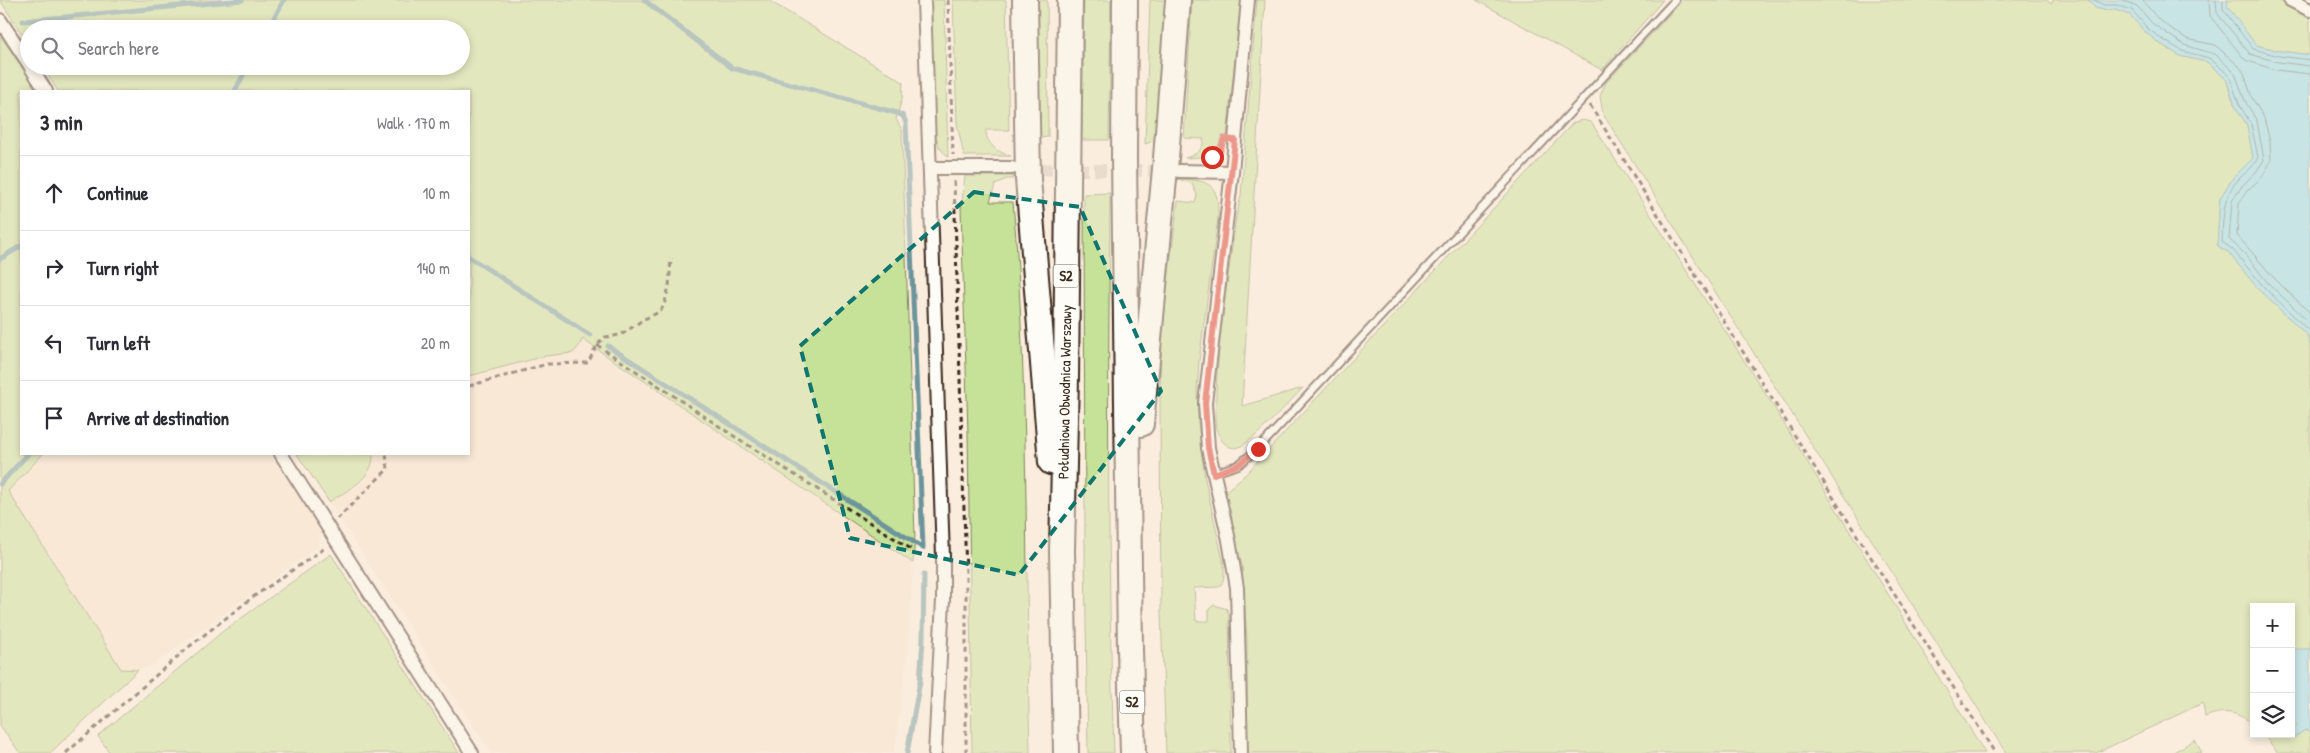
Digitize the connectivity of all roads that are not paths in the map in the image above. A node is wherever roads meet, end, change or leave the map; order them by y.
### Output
1 (924, 0) edge
2 (1025, 0) edge
3 (1070, 0) edge
4 (1125, 0) edge
5 (1178, 0) edge
6 (1248, 0) edge
7 (1676, 0) edge
8 (2290, 0) edge
9 (2310, 10) edge
10 (0, 20) edge
11 (20, 51) edge
12 (36, 75) edge
13 (45, 90) edge
14 (930, 168) junction
15 (1012, 168) tunnel mouth
16 (1179, 172) tunnel mouth
17 (1232, 172) junction
18 (282, 455) edge
19 (1214, 474) junction
20 (1128, 530) junction
21 (1062, 551) junction
22 (472, 753) edge
23 (935, 753) edge
24 (1066, 753) edge
25 (1133, 753) edge
26 (1241, 753) edge

1 - 14 street
2 - 21 highway
3 - 21 highway, Południowa Obwodnica Warszawy / S2
4 - 20 highway, S2
5 - 20 highway
6 - 17 street
7 - 19 lane
8 - 9 street
10 - 11 street
12 - 13 street
14 - 15 street
14 - 23 street
16 - 17 street
17 - 19 street
18 - 22 street
19 - 26 street
20 - 25 highway, S2
21 - 24 highway, Południowa Obwodnica Warszawy / S2

